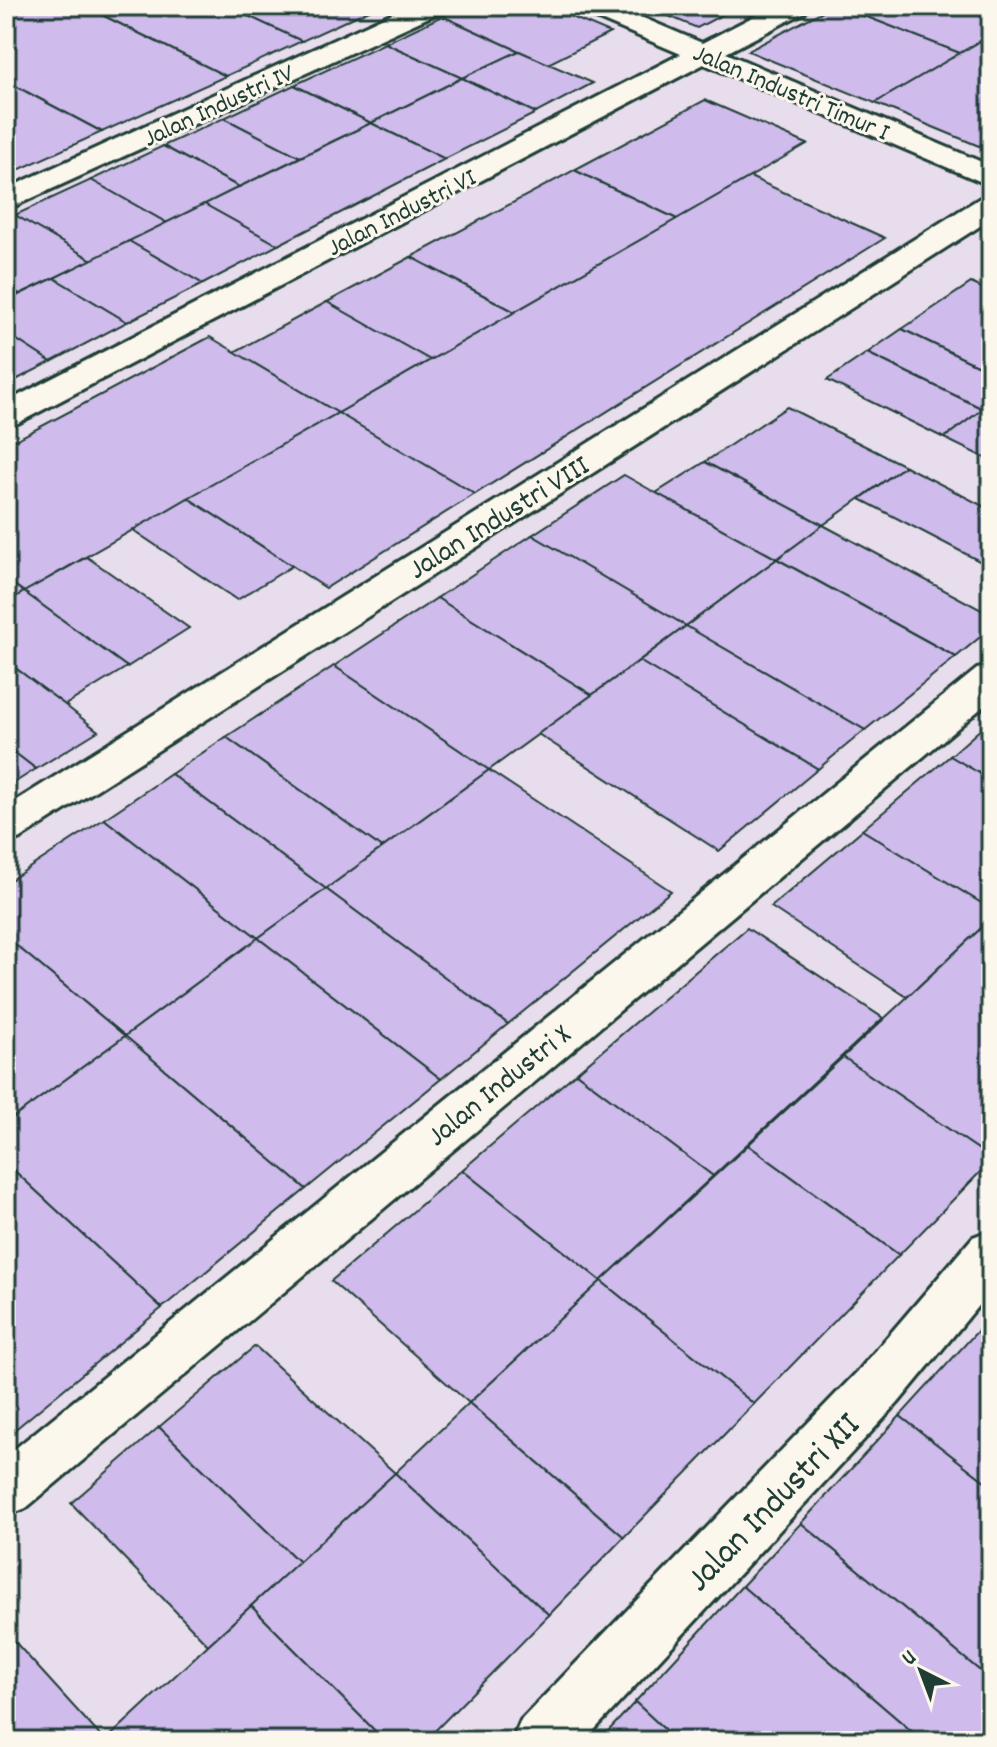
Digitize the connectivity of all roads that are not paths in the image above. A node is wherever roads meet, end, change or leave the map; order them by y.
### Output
1 (430, 6) edge
2 (592, 6) edge
3 (795, 6) edge
4 (704, 54) junction
5 (991, 177) edge
6 (6, 201) edge
7 (991, 205) edge
8 (6, 416) edge
9 (991, 679) edge
10 (6, 827) edge
11 (991, 1252) edge
12 (6, 1490) edge
13 (542, 1741) edge

1 - 6 lane, Jalan Industri IV
2 - 4 lane, Jalan Industri Timur I
3 - 4 lane, Jalan Industri VI
4 - 5 lane, Jalan Industri Timur I
4 - 8 lane, Jalan Industri VI
7 - 10 lane, Jalan Industri VIII
9 - 12 lane, Jalan Industri X
11 - 13 lane, Jalan Industri XII

